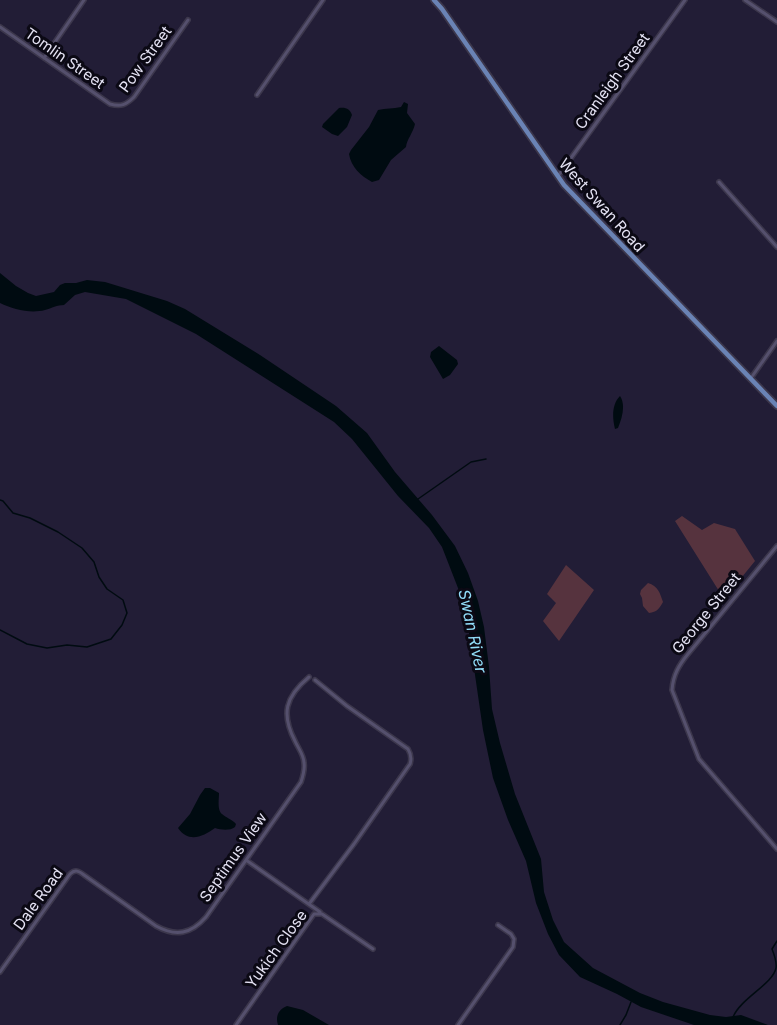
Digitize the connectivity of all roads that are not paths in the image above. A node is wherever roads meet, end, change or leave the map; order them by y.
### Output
1 (84, 0) edge
2 (322, 0) edge
3 (434, 0) edge
4 (685, 0) edge
5 (745, 0) edge
6 (189, 20) dead end
7 (777, 22) edge
8 (0, 27) edge
9 (44, 58) junction
10 (257, 95) dead end
11 (117, 106) joint
12 (557, 176) junction
13 (719, 182) dead end
14 (777, 247) edge
15 (777, 341) edge
16 (751, 378) junction
17 (777, 406) edge
18 (777, 546) edge
19 (309, 677) dead end
20 (315, 680) dead end
21 (777, 849) edge
22 (246, 860) junction
23 (76, 871) joint
24 (309, 904) junction
25 (322, 914) junction
26 (498, 925) dead end
27 (373, 949) dead end
28 (0, 972) edge
29 (236, 1025) edge
30 (458, 1025) edge

1 - 9 street
2 - 10 street
3 - 12 main road, West Swan Road
4 - 12 street, Cranleigh Street
5 - 7 street
6 - 11 street, Pow Street
8 - 9 street, Tomlin Street
9 - 11 street, Tomlin Street
12 - 16 main road, West Swan Road
13 - 14 street
15 - 16 street
16 - 17 main road, West Swan Road
18 - 21 street, George Street
19 - 22 street, Septimus View
20 - 24 street
22 - 23 street, Septimus View
22 - 24 street
23 - 28 street, Dale Road
24 - 25 street
25 - 27 street, Yukich Close
25 - 29 street, Yukich Close
26 - 30 street

